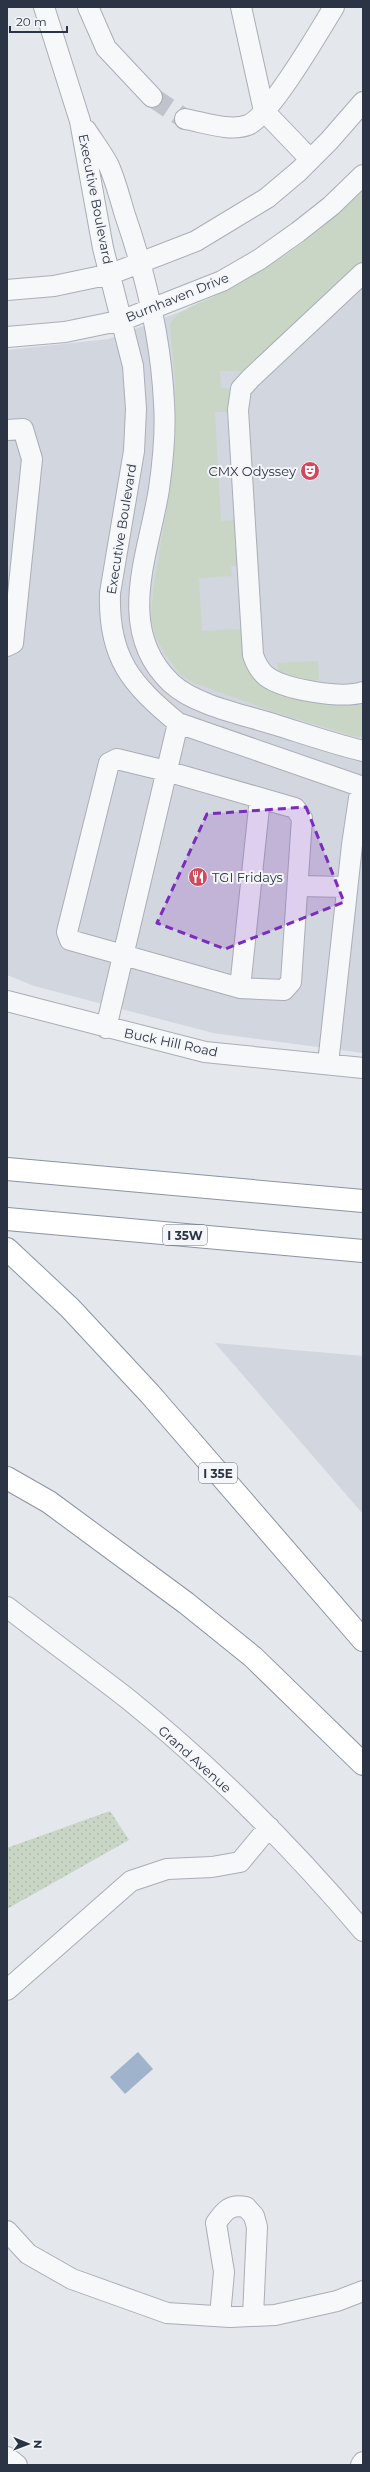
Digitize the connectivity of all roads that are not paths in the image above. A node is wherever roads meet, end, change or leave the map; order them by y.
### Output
1 (44, 7) edge
2 (88, 7) edge
3 (241, 7) edge
4 (334, 7) edge
5 (152, 97) tunnel mouth
6 (363, 102) edge
7 (264, 111) junction
8 (185, 119) tunnel mouth
9 (80, 121) junction
10 (310, 159) junction
11 (363, 175) edge
12 (142, 262) junction
13 (363, 273) edge
14 (111, 274) junction
15 (7, 290) edge
16 (153, 308) junction
17 (123, 320) junction
18 (7, 337) edge
19 (7, 430) edge
20 (7, 646) edge
21 (363, 692) edge
22 (178, 723) junction
23 (363, 751) edge
24 (166, 771) junction
25 (363, 787) edge
26 (260, 798) junction
27 (298, 886) junction
28 (347, 887) junction
29 (121, 956) junction
30 (240, 988) junction
31 (7, 1001) edge
32 (106, 1028) junction
33 (328, 1064) junction
34 (363, 1068) edge
35 (7, 1169) edge
36 (363, 1201) edge
37 (7, 1219) edge
38 (7, 1249) edge
39 (363, 1251) edge
40 (7, 1478) edge
41 (7, 1607) edge
42 (359, 1634) edge
43 (307, 1708) junction
44 (363, 1764) edge
45 (363, 1781) edge
46 (268, 1827) junction
47 (363, 1931) edge
48 (7, 1990) edge
49 (7, 2232) edge
50 (363, 2291) edge
51 (220, 2316) junction
52 (253, 2316) junction
53 (7, 2457) edge
54 (363, 2462) edge
55 (17, 2465) edge
56 (361, 2465) edge

1 - 9 street, Executive Boulevard
2 - 5 street
3 - 7 street
4 - 7 street
6 - 10 street
7 - 8 street
7 - 10 street
9 - 12 street, Executive Boulevard
9 - 14 street, Executive Boulevard
10 - 12 street
11 - 16 street, Burnhaven Drive
12 - 14 street
12 - 16 street, Executive Boulevard
13 - 21 street
14 - 15 street
14 - 17 street, Executive Boulevard
16 - 17 street, Burnhaven Drive
16 - 23 street, Executive Boulevard
17 - 18 street, Burnhaven Drive
17 - 22 street, Executive Boulevard
19 - 20 street
22 - 24 street
22 - 25 street, Executive Boulevard
24 - 26 street
24 - 29 street
24 - 29 street
25 - 28 street
26 - 27 street
26 - 30 street
27 - 28 street
27 - 30 street
28 - 33 street
29 - 30 street
29 - 32 street
31 - 32 street, Buck Hill Road
32 - 33 street, Buck Hill Road
33 - 34 street, Buck Hill Road
35 - 36 highway
37 - 39 highway, I 35W
38 - 42 highway, I 35E
40 - 43 highway
41 - 46 street, Grand Avenue
43 - 44 highway
43 - 45 highway
46 - 47 street, Grand Avenue
46 - 48 street
49 - 51 street
50 - 52 street
51 - 52 street
51 - 52 street
53 - 55 street
54 - 56 street

